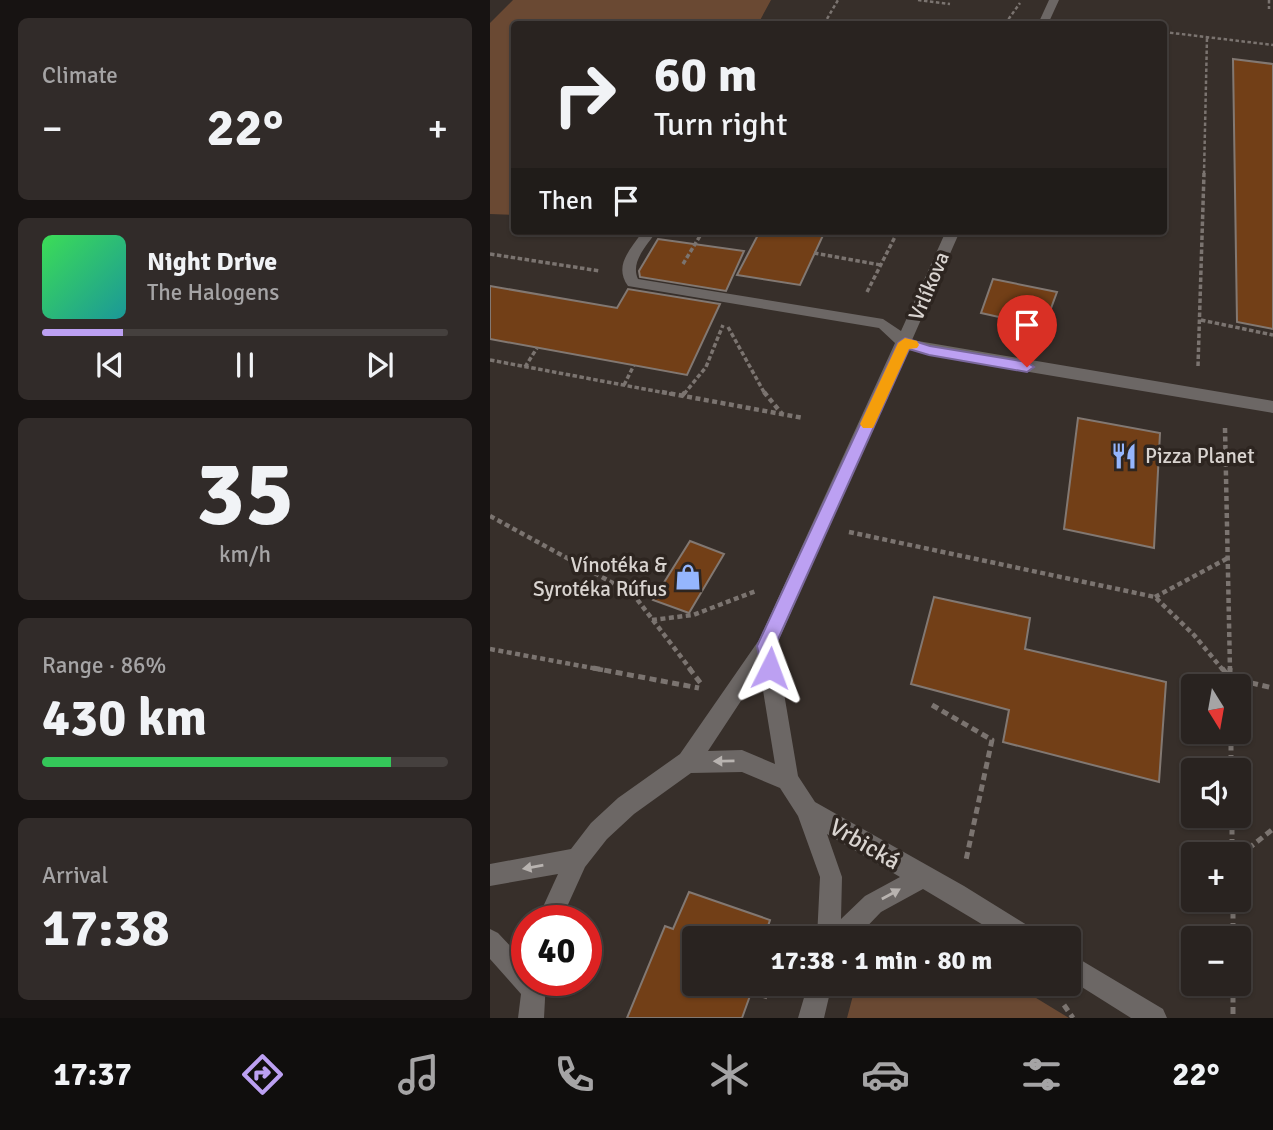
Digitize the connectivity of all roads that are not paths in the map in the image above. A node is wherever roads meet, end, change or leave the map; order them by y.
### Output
1 (1054, 0) edge
2 (1044, 21) edge
3 (647, 235) edge
4 (951, 235) edge
5 (905, 343) junction
6 (1273, 407) edge
7 (766, 646) junction
8 (688, 762) junction
9 (788, 780) junction
10 (807, 810) junction
11 (577, 859) junction
12 (490, 875) edge
13 (922, 877) junction
14 (556, 905) edge
15 (829, 926) edge
16 (851, 926) edge
17 (1008, 926) edge
18 (490, 941) edge
19 (511, 962) edge
20 (1081, 972) edge
21 (532, 996) edge
22 (817, 996) edge
23 (531, 1018) edge
24 (811, 1018) edge
25 (1154, 1018) edge

1 - 2 street
3 - 5 street
4 - 5 street, Vrlíkova
5 - 6 street
5 - 7 street, Vrlíkova
7 - 8 street, Vrlíkova
7 - 9 street
9 -> 8 street
8 - 11 street
9 - 10 street
10 - 13 street, Vrbická
10 - 15 street
11 -> 12 street
11 - 14 street
16 -> 13 street, Vrbická
13 - 17 street, Vrbická
18 - 19 street
20 - 25 street
21 - 23 street
22 - 24 street

